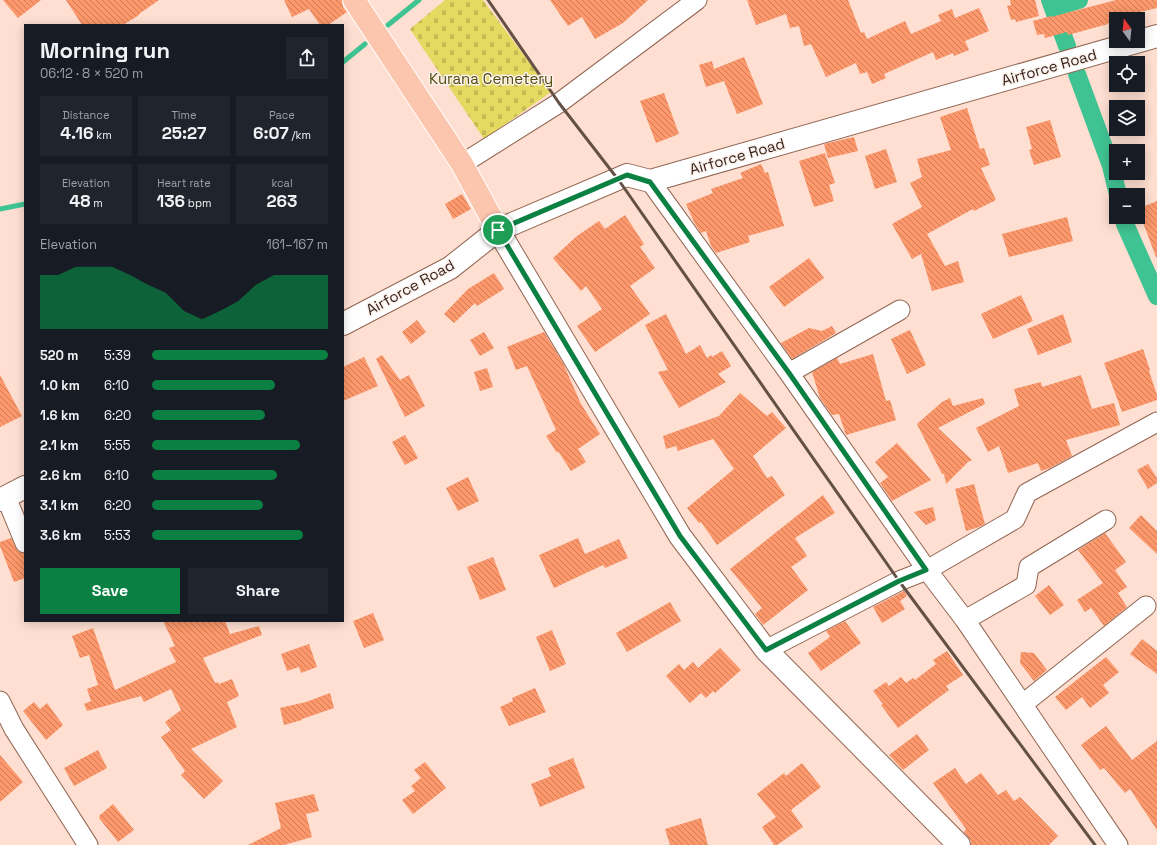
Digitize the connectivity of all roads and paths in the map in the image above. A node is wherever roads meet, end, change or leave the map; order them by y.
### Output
1 (354, 0) edge
2 (697, 0) edge
3 (1157, 36) edge
4 (462, 164) junction
5 (650, 182) junction
6 (498, 230) junction
7 (900, 310) dead end
8 (344, 323) edge
9 (789, 373) junction
10 (1157, 422) edge
11 (10, 494) edge
12 (1106, 520) dead end
13 (24, 540) edge
14 (926, 570) junction
15 (1146, 606) dead end
16 (965, 620) junction
17 (766, 650) junction
18 (0, 701) edge
19 (1023, 704) junction
20 (88, 845) edge
21 (959, 845) edge
22 (1118, 845) edge

1 - 4 main road
2 - 4 street
3 - 5 street, Airforce Road
4 - 6 main road
5 - 6 street, Airforce Road
5 - 9 street
6 - 8 street, Airforce Road
6 - 17 street
7 - 9 street
9 - 14 street
10 - 14 street
11 - 13 street
12 - 16 street
14 - 16 street
14 - 17 street
15 - 19 street
16 - 19 street
17 - 21 street
18 - 20 street
19 - 22 street

